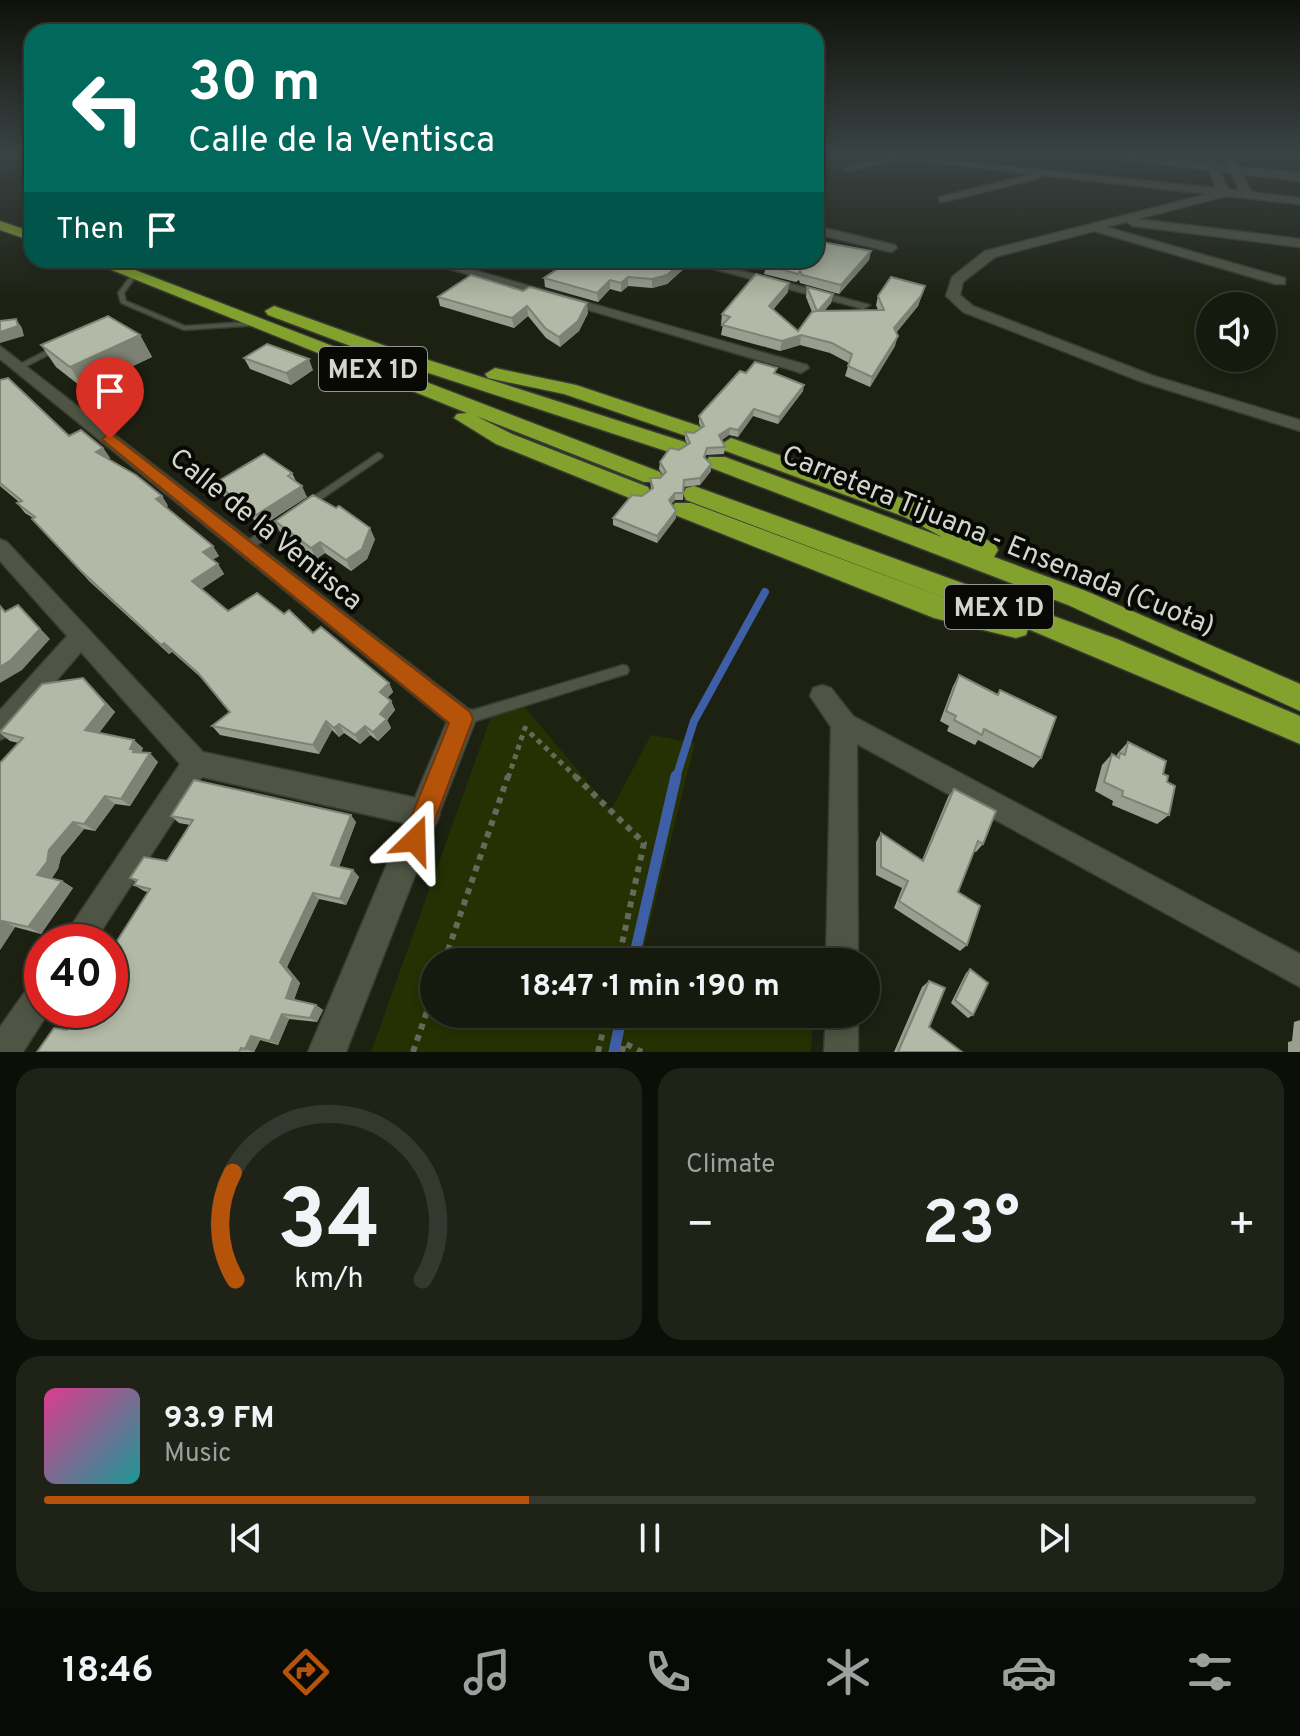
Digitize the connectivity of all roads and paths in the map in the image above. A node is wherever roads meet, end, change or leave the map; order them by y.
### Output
1 (1185, 204) edge
2 (0, 212) edge
3 (24, 220) edge
4 (1125, 221) junction
5 (0, 225) edge
6 (1096, 228) junction
7 (824, 232) edge
8 (24, 234) edge
9 (1300, 243) edge
10 (891, 248) dead end
11 (134, 268) edge
12 (136, 268) edge
13 (137, 268) edge
14 (453, 268) edge
15 (717, 268) edge
16 (1280, 281) dead end
17 (863, 305) dead end
18 (261, 323) junction
19 (72, 342) edge
20 (387, 353) junction
21 (8, 361) edge
22 (801, 368) dead end
23 (1300, 426) edge
24 (692, 431) edge
25 (677, 447) edge
26 (724, 454) edge
27 (378, 456) dead end
28 (646, 485) dead end
29 (688, 501) dead end
30 (0, 547) edge
31 (246, 547) junction
32 (81, 636) junction
33 (623, 670) dead end
34 (822, 696) dead end
35 (1300, 698) edge
36 (462, 719) junction
37 (844, 724) junction
38 (0, 728) edge
39 (1300, 730) edge
40 (196, 763) junction
41 (426, 814) junction
42 (88, 924) edge
43 (449, 948) edge
44 (621, 948) edge
45 (842, 948) edge
46 (1300, 971) edge
47 (24, 1021) edge
48 (421, 1028) edge
49 (604, 1028) edge
50 (842, 1028) edge
51 (3, 1052) edge
52 (327, 1052) edge
53 (413, 1052) edge
54 (598, 1052) edge
55 (622, 1052) edge
56 (642, 1052) edge
57 (841, 1052) edge

1 - 4 street
2 - 3 highway
4 - 6 street
4 - 9 street
5 - 8 highway
6 - 16 street
6 - 23 street
7 - 10 street
11 - 18 lane
12 - 18 highway, MEX 1D
13 - 20 highway, MEX 1D
14 - 22 street
15 - 17 street
18 - 28 highway, MEX 1D
19 - 21 lane
20 - 24 highway
20 - 25 highway, MEX 1D
21 - 31 street, Calle de la Ventisca
26 - 35 highway, Carretera Tijuana - Ensenada (Cuota) / MEX 1D
27 - 31 lane
29 - 39 highway, MEX 1D
30 - 32 street
31 - 36 street, Calle de la Ventisca
32 - 38 street
32 - 40 street
33 - 36 lane
34 - 37 street
36 - 41 street
37 - 45 street
37 - 46 street
40 - 41 street
40 - 42 street
41 - 52 street
43 - 44 path
47 - 51 street
48 - 53 path
49 - 54 path
50 - 57 street
55 - 56 path

